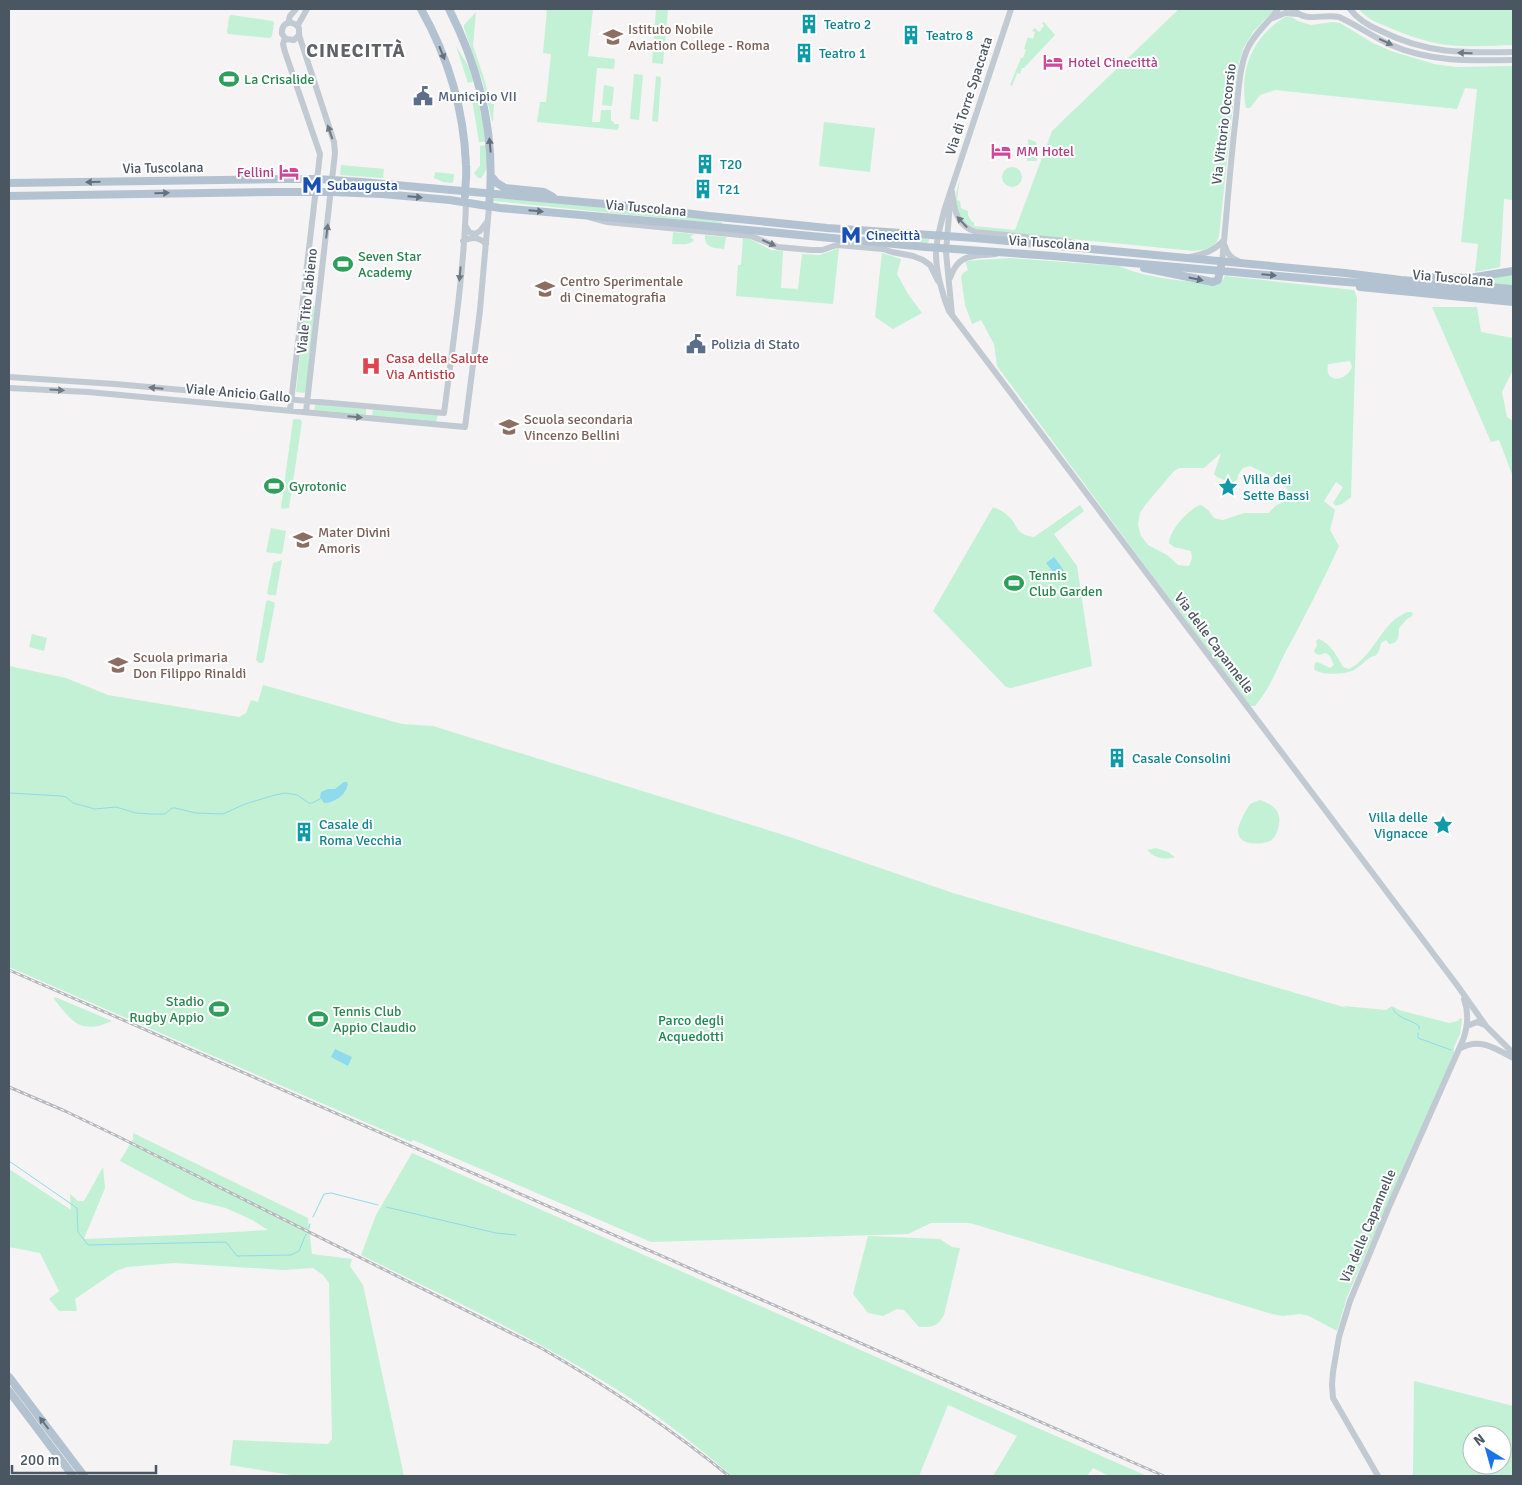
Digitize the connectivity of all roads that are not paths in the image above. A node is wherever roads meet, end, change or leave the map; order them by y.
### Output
1 (296, 9) edge
2 (307, 9) edge
3 (421, 9) edge
4 (449, 9) edge
5 (1011, 9) edge
6 (1278, 9) edge
7 (1292, 9) edge
8 (1336, 9) edge
9 (1350, 9) edge
10 (1298, 14) junction
11 (1323, 16) junction
12 (1271, 19) junction
13 (288, 23) junction
14 (298, 25) junction
15 (299, 35) junction
16 (285, 38) junction
17 (1513, 52) edge
18 (1513, 60) edge
19 (491, 176) junction
20 (317, 179) junction
21 (333, 180) junction
22 (9, 183) edge
23 (952, 191) junction
24 (316, 192) junction
25 (332, 192) junction
26 (465, 192) junction
27 (490, 194) junction
28 (9, 196) edge
29 (560, 200) junction
30 (466, 203) junction
31 (489, 207) junction
32 (583, 215) junction
33 (488, 221) junction
34 (465, 225) junction
35 (939, 232) junction
36 (947, 236) junction
37 (1224, 240) junction
38 (463, 241) junction
39 (486, 244) junction
40 (936, 248) junction
41 (946, 248) junction
42 (1093, 250) junction
43 (1012, 253) junction
44 (1184, 258) junction
45 (1115, 261) junction
46 (1222, 262) junction
47 (1246, 264) junction
48 (1513, 270) edge
49 (1221, 271) junction
50 (1345, 273) junction
51 (949, 281) junction
52 (1513, 294) edge
53 (943, 297) junction
54 (952, 316) junction
55 (9, 377) edge
56 (9, 388) edge
57 (292, 400) junction
58 (308, 401) junction
59 (290, 410) junction
60 (306, 412) junction
61 (1457, 985) junction
62 (1486, 1026) junction
63 (1467, 1028) junction
64 (1478, 1043) junction
65 (1459, 1049) junction
66 (1513, 1053) edge
67 (1513, 1058) edge
68 (9, 1377) edge
69 (9, 1391) edge
70 (73, 1476) edge
71 (84, 1476) edge
72 (1378, 1476) edge

1 - 13 street
2 - 14 street
3 -> 26 main road
19 -> 4 main road
5 - 23 street, Via di Torre Spaccata
6 - 12 street, Via Vittorio Occorsio
7 - 10 street
8 - 11 street
17 -> 9 street
10 - 11 street
10 - 12 street
11 -> 18 street
12 - 37 street, Via Vittorio Occorsio
13 - 14 street
13 - 16 street
14 - 15 street
15 - 16 street
21 -> 15 street, Viale Tito Labieno
16 - 20 street, Viale Tito Labieno
19 - 27 main road
19 - 29 main road
20 - 21 main road, Via Tuscolana
20 -> 22 main road, Via Tuscolana
20 - 24 street, Viale Tito Labieno
21 - 25 street, Viale Tito Labieno
21 - 26 main road, Via Tuscolana
23 - 35 street, Via di Torre Spaccata
23 - 36 street, Via di Torre Spaccata
42 -> 23 street, Via Tuscolana
24 - 25 main road, Via Tuscolana
28 -> 24 main road, Via Tuscolana
24 - 57 street, Viale Tito Labieno
25 -> 30 main road, Via Tuscolana
58 -> 25 street, Viale Tito Labieno
26 - 27 main road, Via Tuscolana
26 - 30 main road
27 - 29 main road, Via Tuscolana
27 - 31 main road
29 - 35 main road, Via Tuscolana
30 - 31 main road, Via Tuscolana
30 - 34 street
31 -> 32 main road, Via Tuscolana
31 - 33 street
32 - 40 main road, Via Tuscolana
32 -> 53 street, Via Tuscolana
33 - 34 street
33 - 39 street
34 - 38 street
35 - 36 main road, Via Tuscolana
35 - 40 street, Via delle Capannelle
36 - 41 street
36 - 42 main road, Via Tuscolana
37 - 44 street
37 - 46 street, Via Vittorio Occorsio
37 - 47 street
38 - 39 street
38 -> 58 street, Viale Anicio Gallo
60 -> 39 street, Viale Anicio Gallo
40 - 41 main road, Via Tuscolana
40 - 53 street, Via delle Capannelle
41 - 43 main road, Via Tuscolana
41 - 51 street
42 - 44 main road, Via Tuscolana
43 - 45 main road, Via Tuscolana
43 - 51 street
44 - 46 main road, Via Tuscolana
45 - 49 main road, Via Tuscolana
45 -> 49 main road
46 - 47 main road, Via Tuscolana
46 - 49 main road
47 - 50 main road, Via Tuscolana
48 - 50 main road
49 -> 52 main road, Via Tuscolana
50 - 52 main road, Via Tuscolana
51 - 54 street
53 - 54 street, Via delle Capannelle
54 - 61 street, Via delle Capannelle
57 -> 55 street, Viale Anicio Gallo
56 -> 59 street, Viale Anicio Gallo
57 - 58 street, Viale Anicio Gallo
57 - 59 street, Viale Tito Labieno
58 - 60 street, Viale Tito Labieno
59 - 60 street, Viale Anicio Gallo
61 - 62 street, Via delle Capannelle
61 - 63 street, Via delle Capannelle
62 - 63 street
62 - 66 street, Via delle Capannelle
63 - 64 street
63 - 65 street, Via delle Capannelle
64 - 65 street
64 - 67 street
65 - 72 street, Via delle Capannelle
71 -> 68 main road
69 - 70 main road

